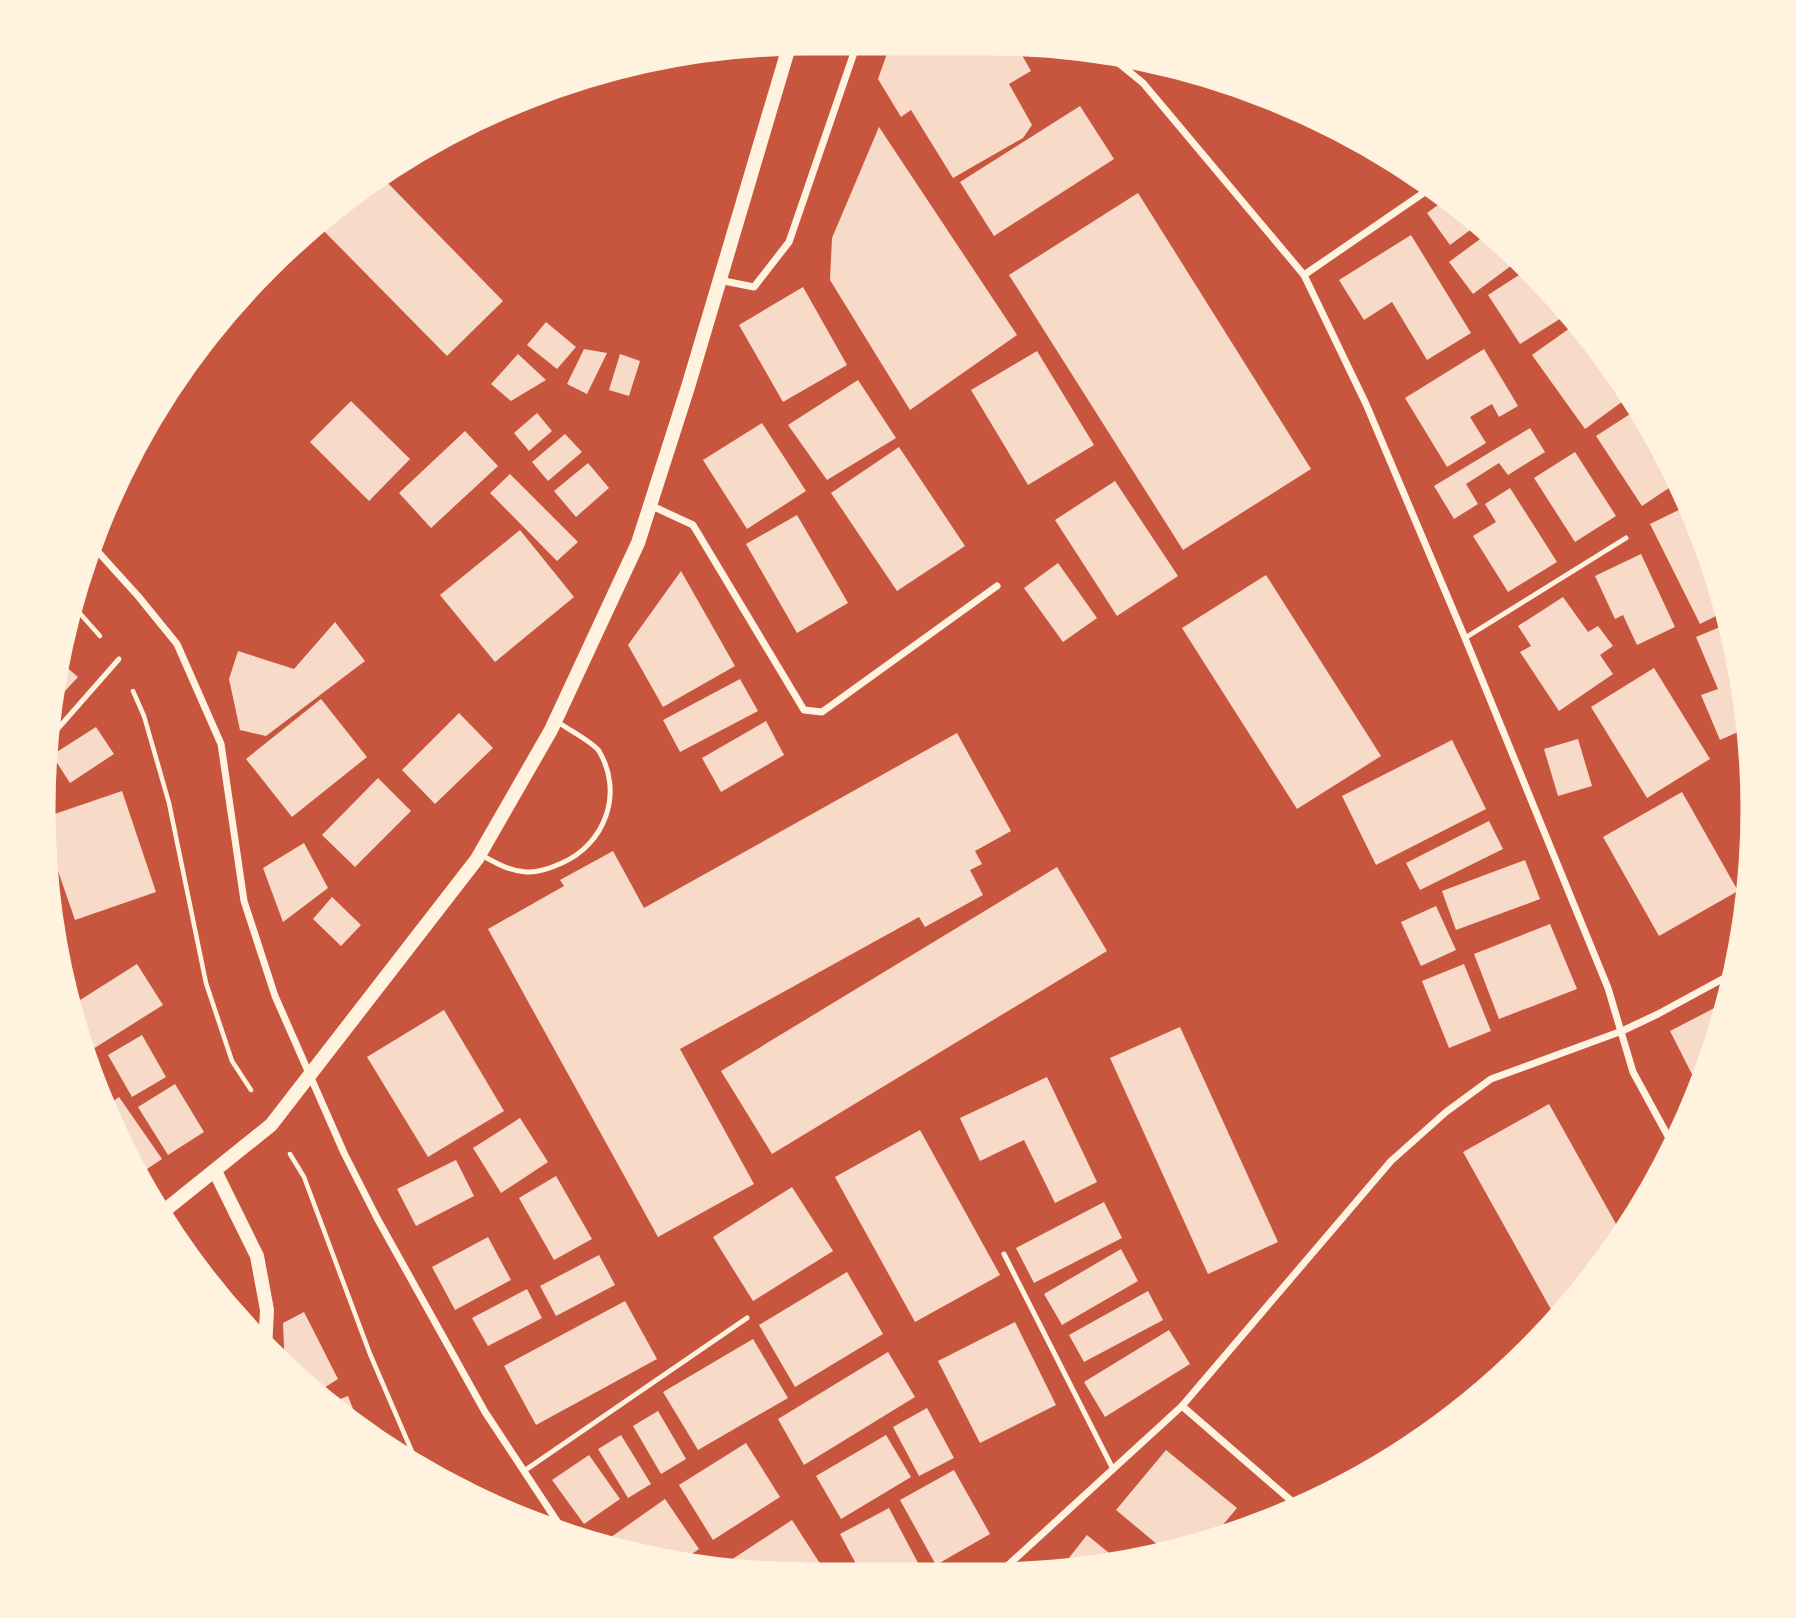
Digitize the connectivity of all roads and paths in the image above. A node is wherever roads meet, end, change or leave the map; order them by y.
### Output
1 (788, 51) edge
2 (855, 51) edge
3 (1117, 62) edge
4 (1426, 191) edge
5 (1304, 275) junction
6 (719, 280) junction
7 (650, 505) junction
8 (1626, 538) dead end
9 (96, 550) edge
10 (997, 586) dead end
11 (78, 611) edge
12 (1465, 638) junction
13 (119, 659) junction
14 (555, 721) junction
15 (55, 732) edge
16 (479, 855) junction
17 (1726, 978) edge
18 (1622, 1031) junction
19 (310, 1075) junction
20 (271, 1125) junction
21 (1669, 1139) edge
22 (215, 1171) junction
23 (166, 1210) edge
24 (1004, 1254) dead end
25 (747, 1318) dead end
26 (266, 1337) edge
27 (1182, 1406) junction
28 (414, 1455) edge
29 (1113, 1469) junction
30 (524, 1471) junction
31 (1293, 1503) edge
32 (559, 1525) edge
33 (1007, 1567) edge

1 - 6 main road
2 - 6 street
3 - 5 street
4 - 5 street
5 - 12 street
6 - 7 main road
7 - 10 street
7 - 14 main road
8 - 12 lane
9 - 19 street
11 - 13 path
12 - 18 street
13 - 15 lane
13 - 20 path
14 - 16 main road
14 - 16 lane
16 - 19 main road
17 - 18 street
18 - 21 street
18 - 27 street
19 - 20 main road
19 - 30 street
20 - 22 main road
20 - 28 path
22 - 23 main road
22 - 26 main road
24 - 29 lane
25 - 30 lane
27 - 29 street
27 - 31 street
29 - 33 street
30 - 32 street

